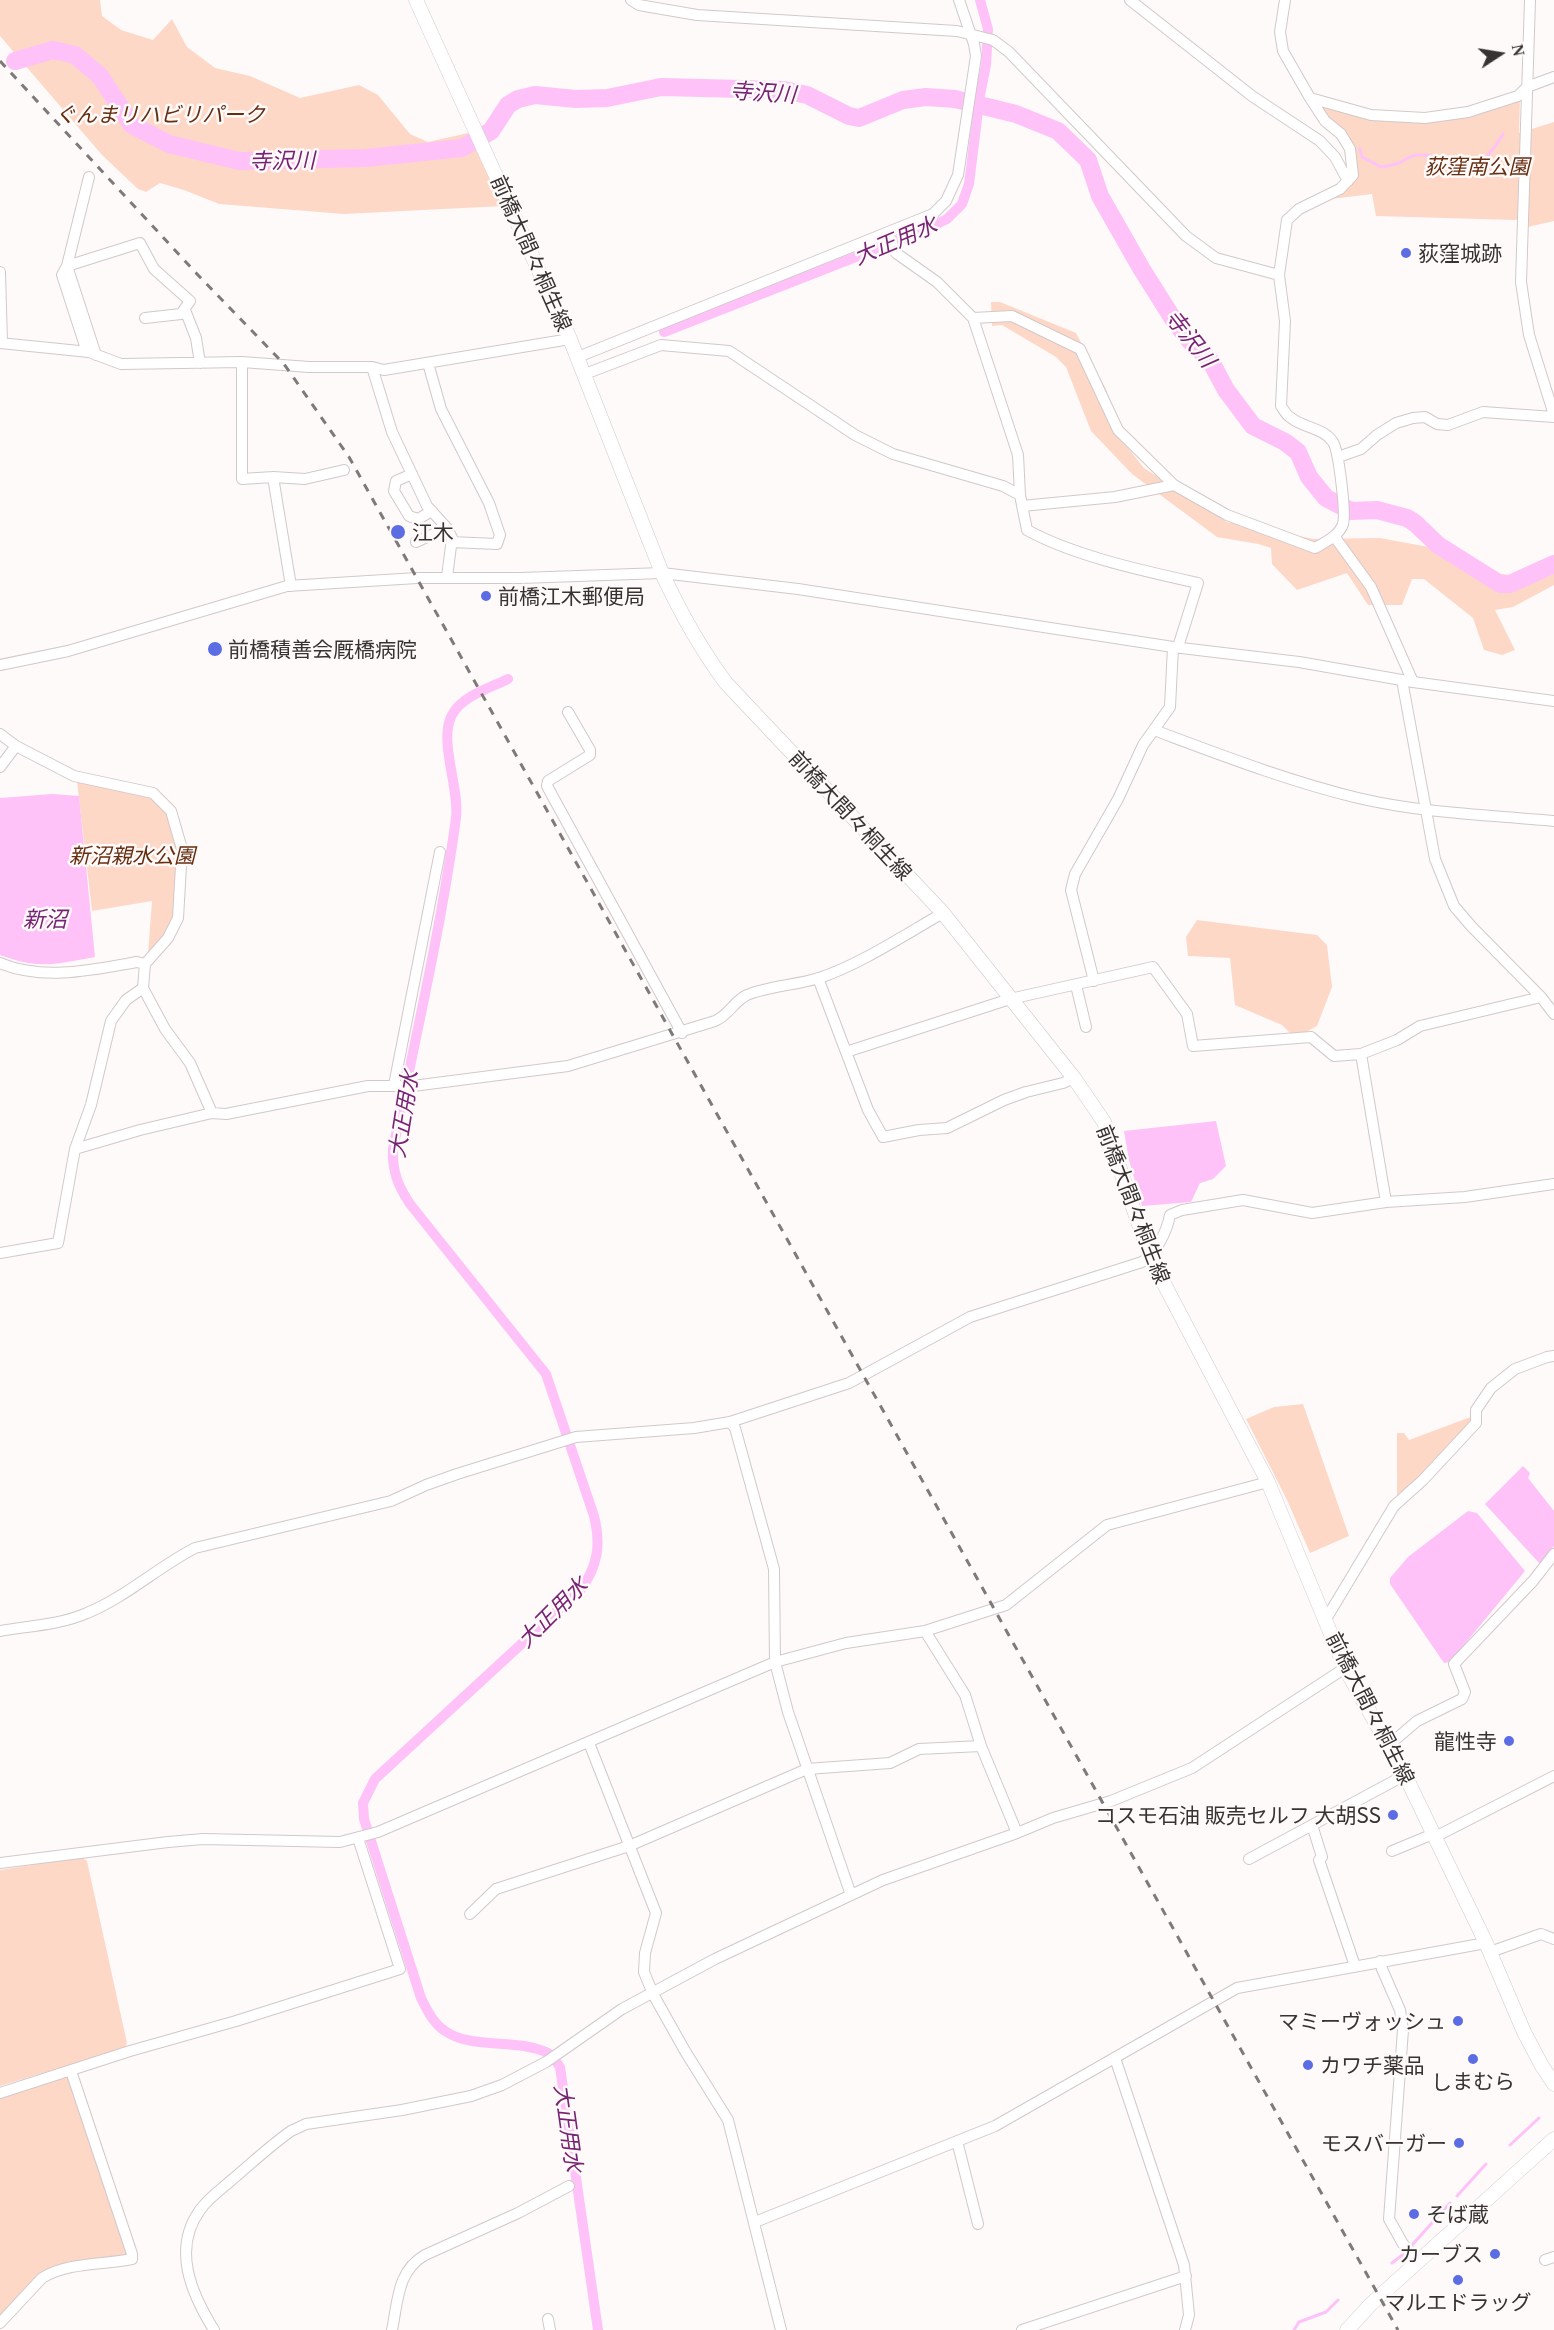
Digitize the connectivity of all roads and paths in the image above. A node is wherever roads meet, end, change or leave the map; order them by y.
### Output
1 (416, 0) edge
2 (631, 0) edge
3 (958, 0) edge
4 (1130, 0) edge
5 (1285, 0) edge
6 (1530, 0) edge
7 (974, 35) junction
8 (1554, 77) edge
9 (1527, 87) junction
10 (1310, 98) junction
11 (89, 177) dead end
12 (1348, 182) junction
13 (889, 236) junction
14 (67, 266) junction
15 (0, 272) edge
16 (1279, 275) junction
17 (184, 310) junction
18 (145, 318) dead end
19 (973, 318) junction
20 (570, 339) junction
21 (1, 343) edge
22 (92, 353) junction
23 (242, 362) junction
24 (200, 363) junction
25 (429, 363) junction
26 (581, 365) junction
27 (372, 367) junction
28 (1551, 392) edge
29 (1554, 416) edge
30 (1338, 457) junction
31 (344, 470) dead end
32 (412, 474) junction
33 (273, 477) junction
34 (1174, 485) junction
35 (1021, 501) junction
36 (432, 511) junction
37 (447, 528) junction
38 (1334, 536) junction
39 (451, 542) junction
40 (416, 543) dead end
41 (662, 573) junction
42 (447, 577) junction
43 (291, 586) junction
44 (1175, 647) junction
45 (0, 665) edge
46 (1408, 681) junction
47 (1554, 701) edge
48 (568, 712) dead end
49 (1154, 730) junction
50 (0, 734) edge
51 (16, 746) junction
52 (0, 767) edge
53 (1426, 809) junction
54 (1554, 821) edge
55 (440, 852) dead end
56 (943, 913) junction
57 (0, 963) edge
58 (145, 964) junction
59 (818, 978) junction
60 (1094, 981) junction
61 (1076, 985) junction
62 (143, 988) junction
63 (1541, 997) junction
64 (1010, 999) junction
65 (1554, 1014) edge
66 (1086, 1027) dead end
67 (682, 1033) junction
68 (846, 1052) junction
69 (1361, 1054) junction
70 (1074, 1078) junction
71 (396, 1085) junction
72 (212, 1113) junction
73 (75, 1149) junction
74 (1554, 1184) edge
75 (1386, 1202) junction
76 (0, 1253) edge
77 (1150, 1257) junction
78 (1554, 1356) edge
79 (730, 1422) junction
80 (1268, 1482) junction
81 (1554, 1554) edge
82 (1326, 1619) junction
83 (0, 1631) edge
84 (925, 1631) junction
85 (775, 1662) junction
86 (1346, 1668) junction
87 (589, 1743) junction
88 (1389, 1745) junction
89 (981, 1746) junction
90 (807, 1769) junction
91 (1405, 1775) junction
92 (1554, 1776) edge
93 (1312, 1825) junction
94 (1017, 1833) junction
95 (1434, 1835) junction
96 (360, 1837) junction
97 (629, 1845) junction
98 (1392, 1851) dead end
99 (1249, 1859) dead end
100 (0, 1863) edge
101 (851, 1895) junction
102 (470, 1914) dead end
103 (1554, 1938) edge
104 (1488, 1947) junction
105 (1380, 1961) junction
106 (1355, 1966) junction
107 (653, 1994) junction
108 (1115, 2058) junction
109 (71, 2071) junction
110 (1554, 2084) edge
111 (0, 2093) edge
112 (1554, 2139) edge
113 (957, 2141) junction
114 (568, 2186) dead end
115 (755, 2222) junction
116 (978, 2224) dead end
117 (1419, 2260) junction
118 (1186, 2277) junction
119 (0, 2323) edge
120 (214, 2330) edge
121 (392, 2330) edge
122 (781, 2330) edge
123 (1022, 2330) edge
124 (1185, 2330) edge
125 (1347, 2330) edge

1 - 20 main road, 前橋大間々桐生線
2 - 7 street
3 - 7 street
4 - 12 street
5 - 10 street
6 - 9 street
7 - 13 street
7 - 16 street
8 - 9 street
9 - 10 street
9 - 28 street
10 - 12 street
11 - 14 street
12 - 16 street
13 - 19 street
13 - 26 street
14 - 17 street
14 - 22 street
15 - 21 street
16 - 30 street
17 - 18 street
17 - 24 street
19 - 34 street
19 - 35 street
20 - 25 street
20 - 26 main road, 前橋大間々桐生線
21 - 22 street
22 - 24 street
23 - 24 street
23 - 27 street
23 - 33 street
25 - 27 street
25 - 39 street
26 - 35 street
26 - 41 main road, 前橋大間々桐生線
27 - 32 street
28 - 29 street
29 - 30 street
30 - 38 street
31 - 33 street
32 - 36 street
32 - 36 street
33 - 43 street
34 - 35 street
34 - 38 street
35 - 44 street
36 - 37 street
37 - 39 street
37 - 40 street
38 - 46 street
39 - 42 street
41 - 42 street
41 - 44 street
41 - 56 main road, 前橋大間々桐生線
42 - 43 street
43 - 45 street
44 - 46 street
44 - 49 street
46 - 47 street
46 - 53 street
48 - 67 street
49 - 53 street
49 - 60 street
50 - 51 street
51 - 52 street
51 - 58 street
53 - 54 street
53 - 63 street
55 - 71 street
56 - 59 street
56 - 64 main road, 前橋大間々桐生線
57 - 58 street
58 - 62 street
59 - 67 street
59 - 68 street
60 - 61 street
60 - 69 street
61 - 64 street
61 - 66 street
62 - 72 street
62 - 73 street
63 - 65 street
63 - 69 street
64 - 68 street
64 - 70 main road, 前橋大間々桐生線
67 - 71 street
68 - 70 street
69 - 75 street
70 - 77 main road, 前橋大間々桐生線
71 - 72 street
72 - 73 street
73 - 76 street
74 - 75 street
75 - 77 street
77 - 79 street
77 - 80 main road, 前橋大間々桐生線
78 - 82 street
79 - 83 street
79 - 85 street
80 - 82 main road, 前橋大間々桐生線
80 - 84 street
81 - 88 street
82 - 86 main road, 前橋大間々桐生線
84 - 85 street
84 - 89 street
85 - 87 street
85 - 90 street
86 - 88 main road, 前橋大間々桐生線
86 - 94 street
87 - 96 street
87 - 97 street
88 - 91 main road, 前橋大間々桐生線
89 - 90 street
89 - 94 street
90 - 97 street
90 - 101 street
91 - 93 street
91 - 95 main road, 前橋大間々桐生線
92 - 95 street
93 - 99 street
93 - 106 street
94 - 101 street
95 - 98 street
95 - 104 main road, 前橋大間々桐生線
96 - 100 street
96 - 109 street
97 - 102 street
97 - 107 street
101 - 107 street
103 - 104 street
104 - 105 street
104 - 110 main road, 前橋大間々桐生線
105 - 106 street
105 - 117 street
106 - 108 street
107 - 115 street
107 - 120 street
108 - 113 street
108 - 118 street
109 - 111 street
109 - 119 street
112 - 117 main road
113 - 115 street
113 - 116 street
114 - 121 street
115 - 122 street
117 - 125 main road
118 - 123 street
118 - 124 street

